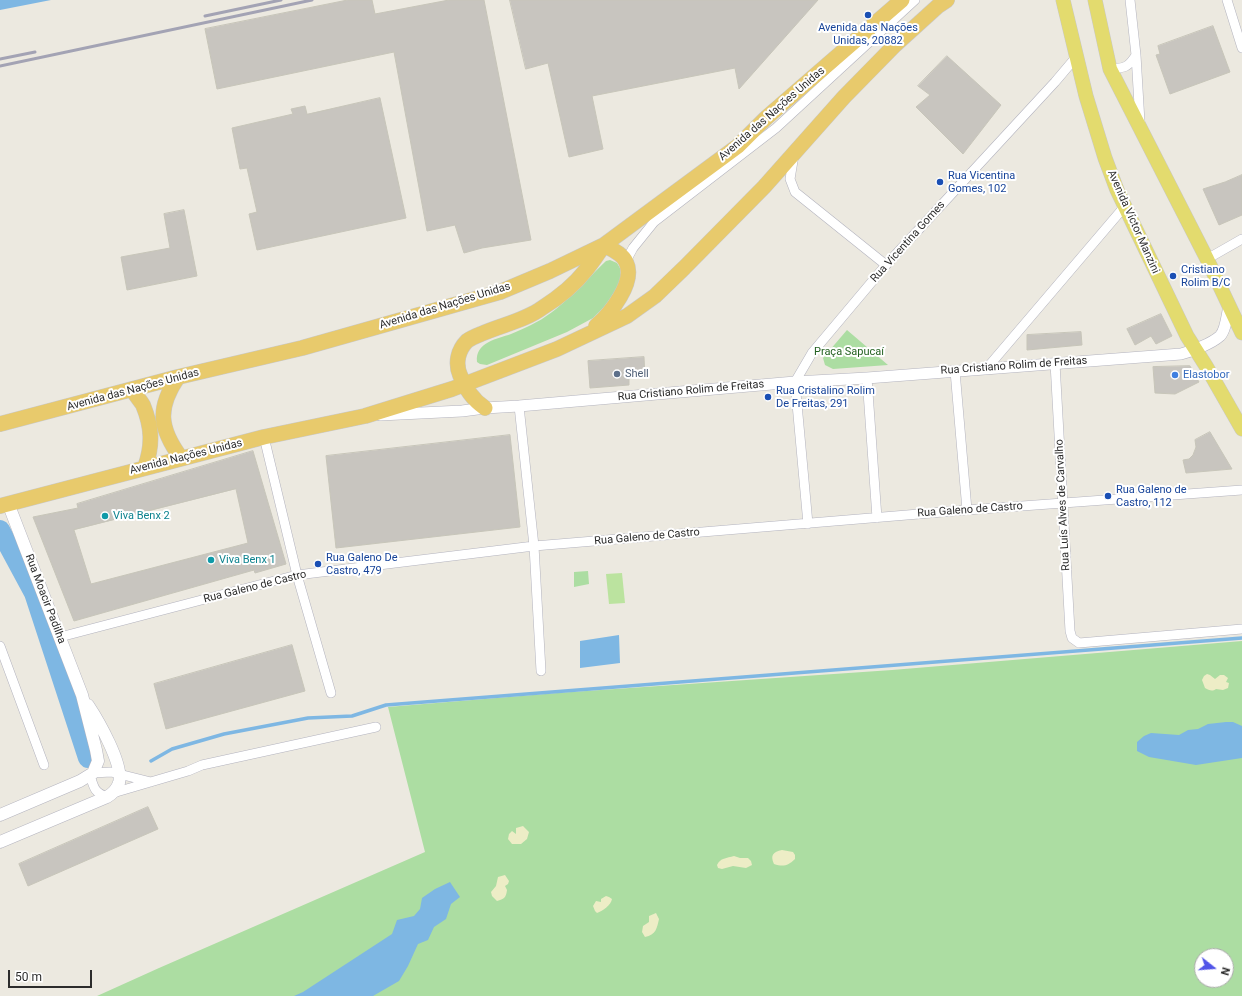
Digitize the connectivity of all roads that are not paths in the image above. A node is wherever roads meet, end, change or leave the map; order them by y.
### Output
1 (902, 0) edge
2 (915, 0) edge
3 (947, 0) edge
4 (1063, 0) edge
5 (1095, 0) edge
6 (1130, 0) edge
7 (1227, 0) edge
8 (1242, 48) edge
9 (1136, 54) junction
10 (1077, 56) junction
11 (1110, 69) junction
12 (1141, 132) junction
13 (794, 153) junction
14 (1125, 206) junction
15 (1242, 239) edge
16 (604, 245) junction
17 (1206, 259) junction
18 (626, 261) junction
19 (886, 265) junction
20 (1229, 306) junction
21 (1242, 333) edge
22 (587, 335) junction
23 (1196, 350) junction
24 (1055, 363) junction
25 (987, 368) junction
26 (956, 371) junction
27 (178, 377) junction
28 (867, 378) junction
29 (795, 382) junction
30 (464, 384) junction
31 (132, 389) junction
32 (519, 406) junction
33 (485, 408) junction
34 (365, 416) junction
35 (0, 424) edge
36 (1242, 429) edge
37 (264, 437) junction
38 (181, 458) junction
39 (146, 467) junction
40 (1242, 490) edge
41 (1063, 504) junction
42 (4, 505) edge
43 (967, 510) junction
44 (877, 518) junction
45 (808, 524) junction
46 (534, 546) junction
47 (297, 575) junction
48 (1242, 629) edge
49 (60, 637) junction
50 (0, 646) edge
51 (2, 661) edge
52 (541, 671) dead end
53 (331, 693) dead end
54 (82, 696) junction
55 (376, 727) dead end
56 (44, 765) dead end
57 (119, 773) junction
58 (92, 774) junction
59 (151, 782) junction
60 (110, 795) junction
61 (0, 814) edge
62 (0, 842) edge

1 - 16 highway, Avenida das Nações Unidas
2 - 18 street
3 - 13 highway
4 - 10 main road, Avenida Víctor Manzini
5 - 11 main road
6 - 9 street
7 - 8 street
9 - 11 street
9 - 12 street
10 - 14 main road, Avenida Víctor Manzini
10 - 19 street, Rua Vicentina Gomes
11 - 12 main road
12 - 17 main road
13 - 19 street
13 - 22 highway
14 - 23 main road, Avenida Víctor Manzini
14 - 25 street
15 - 17 street
16 - 18 highway
16 - 27 highway, Avenida das Nações Unidas
16 - 30 highway
17 - 20 main road
18 - 22 highway
19 - 29 street, Rua Vicentina Gomes
20 - 21 main road
20 - 23 street, Rua Cristiano Rolim de Freitas
22 - 30 highway
23 - 24 street, Rua Cristiano Rolim de Freitas
23 - 36 main road, Avenida Víctor Manzini
24 - 25 street, Rua Cristiano Rolim de Freitas
24 - 41 street, Rua Luís Alves de Carvalho
25 - 26 street, Rua Cristiano Rolim de Freitas
26 - 28 street, Rua Cristiano Rolim de Freitas
26 - 43 street
27 - 31 highway, Avenida das Nações Unidas
27 - 38 highway
28 - 29 street, Rua Cristiano Rolim de Freitas
28 - 44 street
29 - 32 street, Rua Cristiano Rolim de Freitas
29 - 45 street
30 - 33 highway
30 - 34 highway
31 - 35 highway, Avenida das Nações Unidas
31 - 39 highway
32 - 33 street, Rua Cristiano Rolim de Freitas
32 - 46 street
33 - 34 street, Rua Cristiano Rolim de Freitas
34 - 37 highway, Avenida Nações Unidas
37 - 38 highway, Avenida Nações Unidas
37 - 47 street
38 - 39 highway, Avenida Nações Unidas
39 - 42 highway, Avenida Nações Unidas
40 - 41 street, Rua Galeno de Castro
41 - 43 street, Rua Galeno de Castro
41 - 48 street, Rua Luís Alves de Carvalho
42 - 49 main road, Rua Moacir Padilha
43 - 44 street, Rua Galeno de Castro
44 - 45 street, Rua Galeno de Castro
45 - 46 street, Rua Galeno de Castro
46 - 47 street, Rua Galeno de Castro
46 - 52 street
47 - 49 street, Rua Galeno de Castro
47 - 53 street
49 - 54 main road, Rua Moacir Padilha
50 - 51 street
51 - 56 street
54 - 57 main road
54 - 58 main road
55 - 59 street
57 - 58 street
57 - 59 street
57 - 60 main road
58 - 60 street
58 - 61 main road
59 - 60 street
60 - 62 main road

